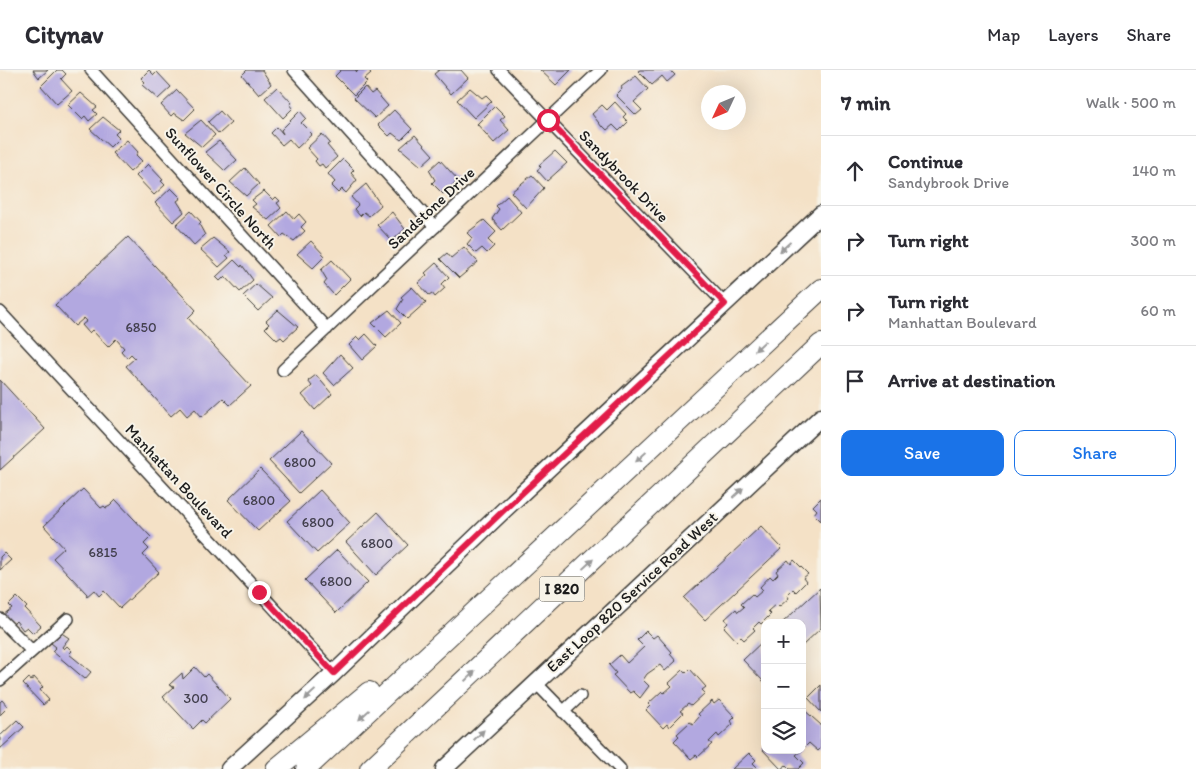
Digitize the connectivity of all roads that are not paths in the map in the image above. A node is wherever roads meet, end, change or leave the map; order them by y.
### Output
1 (91, 70) edge
2 (294, 70) edge
3 (499, 70) edge
4 (601, 70) edge
5 (548, 120) junction
6 (821, 214) edge
7 (435, 227) junction
8 (821, 284) edge
9 (821, 289) edge
10 (725, 304) junction
11 (0, 312) edge
12 (796, 313) junction
13 (327, 329) junction
14 (821, 344) edge
15 (821, 360) edge
16 (283, 370) dead end
17 (821, 417) edge
18 (702, 458) junction
19 (566, 526) junction
20 (0, 619) edge
21 (68, 619) dead end
22 (32, 652) junction
23 (334, 673) junction
24 (0, 680) edge
25 (535, 682) junction
26 (580, 696) dead end
27 (563, 712) junction
28 (422, 722) junction
29 (229, 769) edge
30 (276, 769) edge
31 (306, 769) edge
32 (370, 769) edge
33 (378, 769) edge
34 (444, 769) edge
35 (620, 769) edge

1 - 13 street, Sunflower Circle North
2 - 7 street
3 - 5 street, Sandybrook Drive
4 - 5 street, Sandstone Drive
5 - 7 street, Sandstone Drive
5 - 10 street, Sandybrook Drive
6 -> 10 main road
7 - 13 street, Sandstone Drive
8 - 12 highway
9 - 12 highway, I 820
10 - 23 main road
11 - 23 street, Manhattan Boulevard
12 -> 19 highway, I 820
13 - 16 street, Sandstone Drive
14 - 18 highway, I 820
15 - 18 highway
25 -> 17 main road, East Loop 820 Service Road West
28 -> 18 highway, I 820
19 - 30 highway
19 -> 31 highway, I 820
20 - 22 street
21 - 22 street
22 - 24 street
23 -> 29 main road
25 - 27 street
34 -> 25 main road, East Loop 820 Service Road West
26 - 27 street
27 - 35 street
28 - 32 highway, I 820
28 - 33 highway

